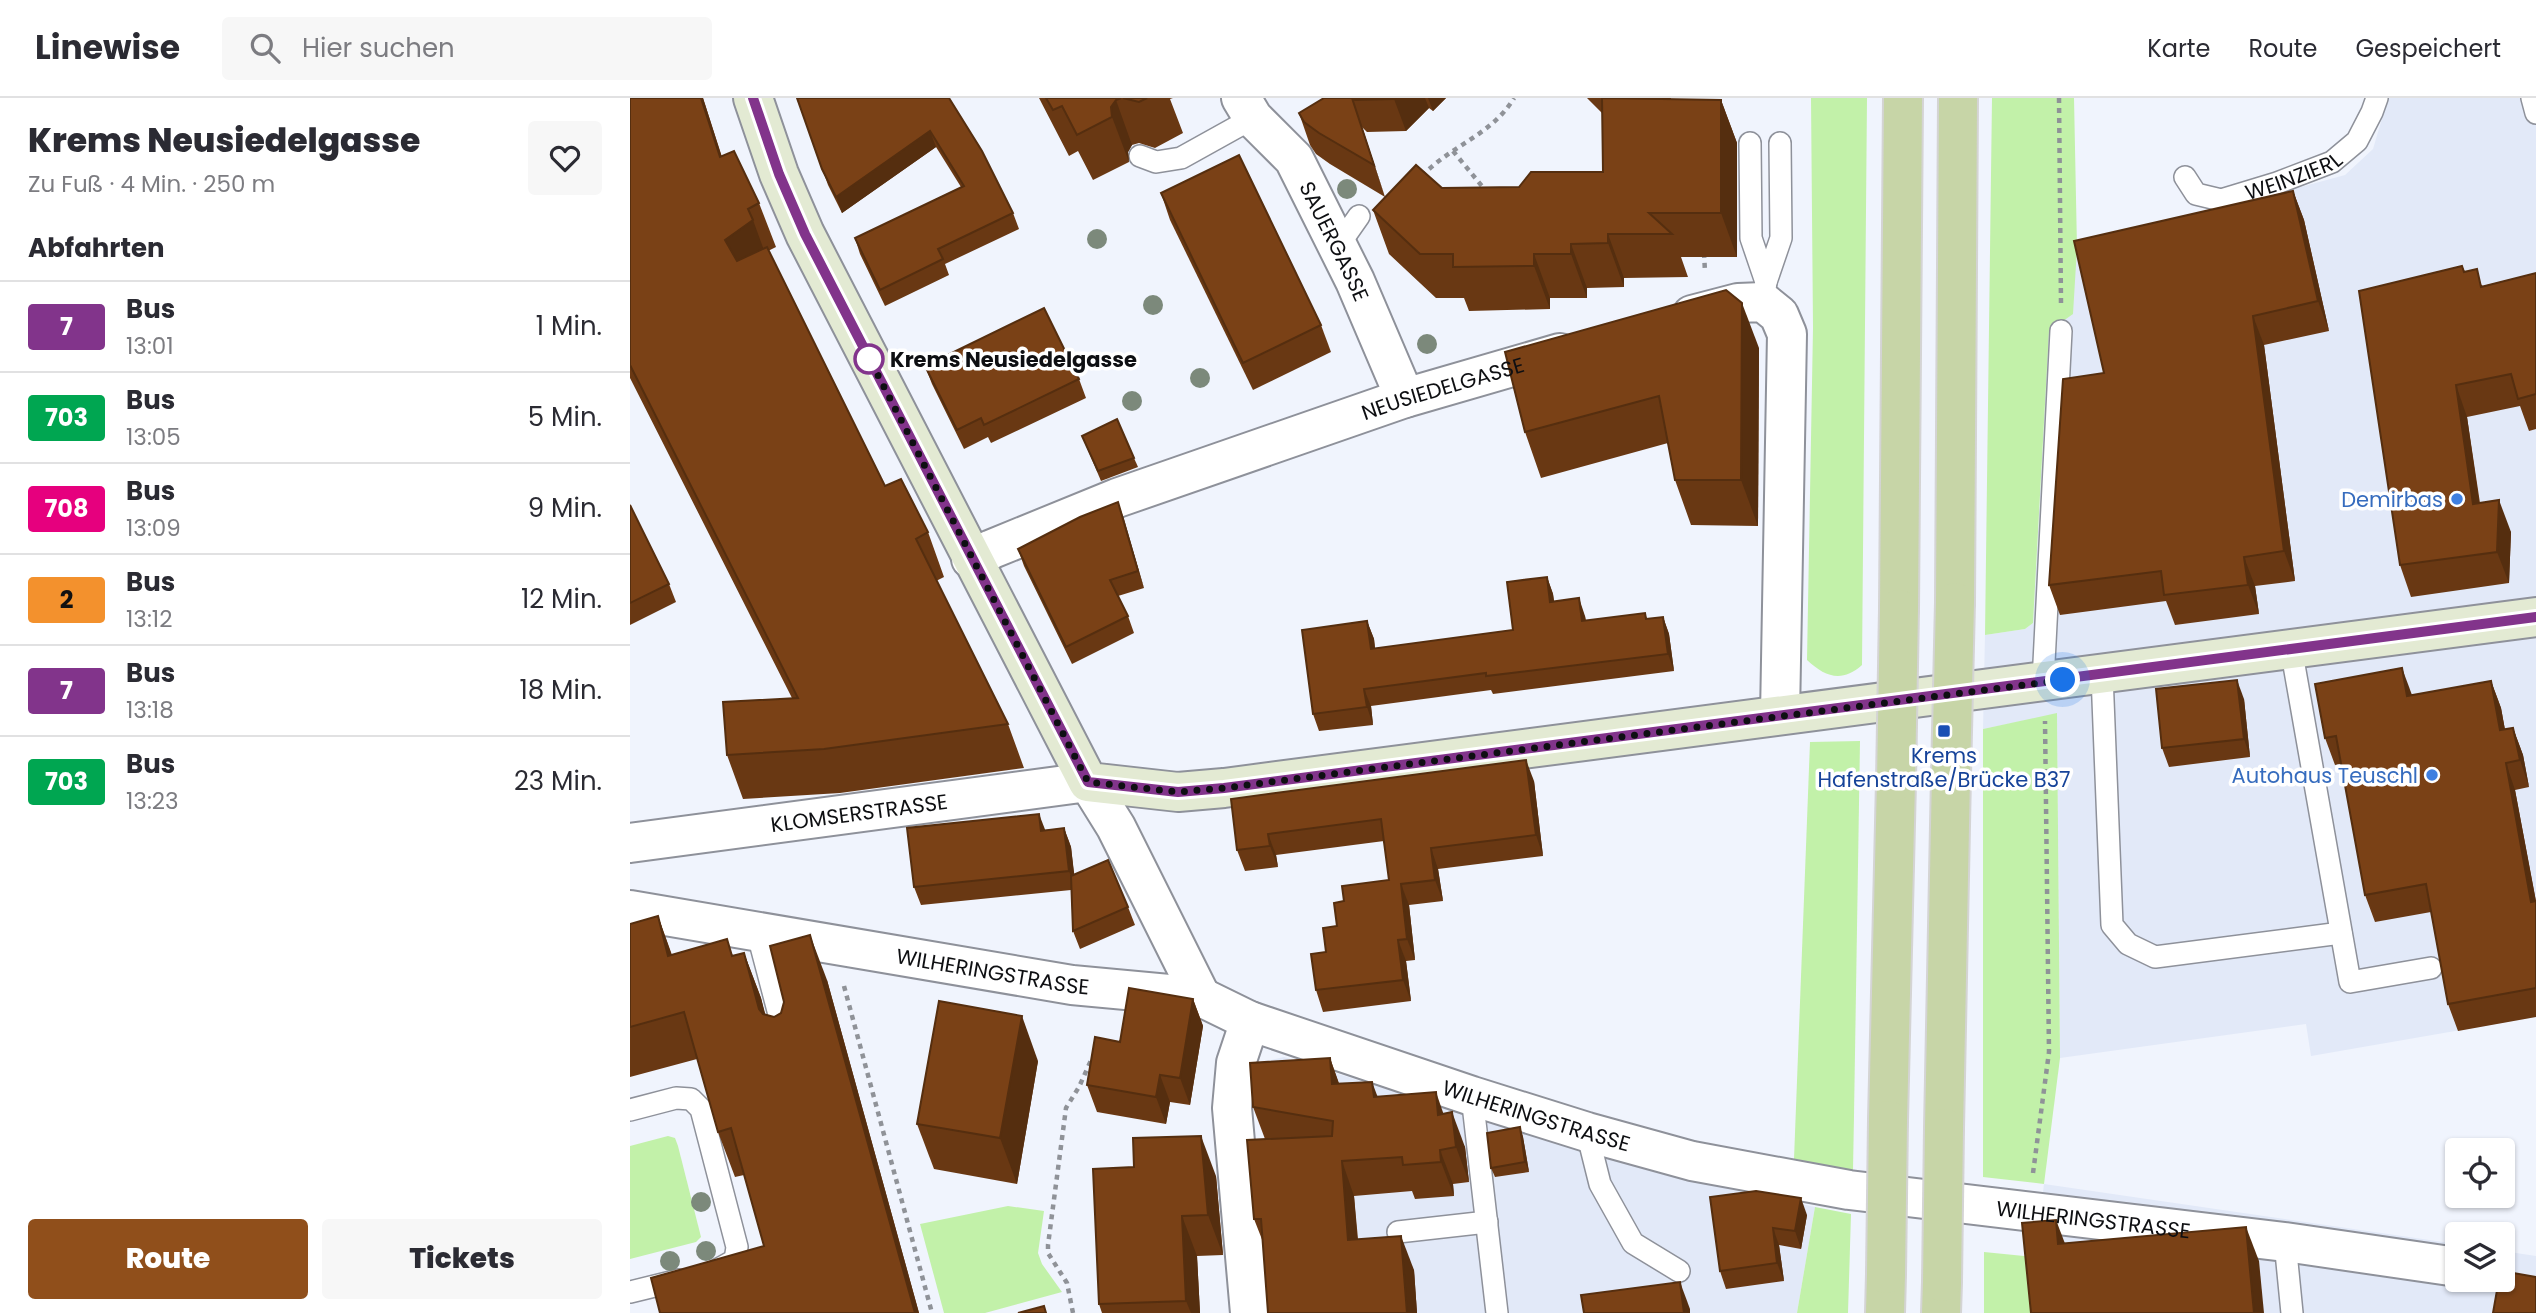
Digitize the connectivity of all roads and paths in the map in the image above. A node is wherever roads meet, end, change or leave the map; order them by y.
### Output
1 (753, 98) edge
2 (1514, 98) edge
3 (1903, 98) edge
4 (1958, 98) edge
5 (2059, 98) edge
6 (2377, 98) edge
7 (2532, 98) edge
8 (1247, 108) edge
9 (2536, 113) edge
10 (1750, 143) dead end
11 (1780, 143) dead end
12 (1453, 151) junction
13 (1140, 156) dead end
14 (2185, 177) dead end
15 (1414, 184) edge
16 (1488, 192) edge
17 (1704, 244) edge
18 (1705, 284) dead end
19 (1765, 292) junction
20 (1655, 325) edge
21 (2061, 331) joint
22 (1592, 344) edge
23 (1405, 398) junction
24 (971, 559) junction
25 (2536, 617) edge
26 (2291, 648) junction
27 (2102, 675) junction
28 (2043, 682) junction
29 (1780, 715) junction
30 (1088, 782) junction
31 (630, 843) edge
32 (630, 910) edge
33 (757, 932) junction
34 (2341, 933) junction
35 (2431, 968) dead end
36 (840, 974) dead end
37 (1200, 997) junction
38 (1250, 1021) junction
39 (1094, 1046) edge
40 (788, 1050) edge
41 (1472, 1096) junction
42 (630, 1110) edge
43 (1587, 1132) junction
44 (2027, 1213) junction
45 (1486, 1222) junction
46 (1398, 1232) dead end
47 (2285, 1242) junction
48 (2445, 1265) edge
49 (1679, 1271) dead end
50 (630, 1292) edge
51 (1941, 1297) edge
52 (932, 1313) edge
53 (1073, 1313) edge
54 (1250, 1313) edge
55 (1497, 1313) edge
56 (1885, 1313) edge
57 (2292, 1313) edge

1 - 24 street
2 - 12 path
3 - 56 main road, bridge
4 - 51 main road, bridge
5 - 21 path
6 - 14 lane, WEINZIERL
7 - 9 lane
8 - 13 lane
8 - 23 street, SAUERGASSE
10 - 19 lane
11 - 19 lane
12 - 15 path
12 - 16 path
17 - 18 path
19 - 20 street
19 - 29 street
21 - 28 lane
22 - 23 street, NEUSIEDELGASSE
23 - 24 street, NEUSIEDELGASSE
24 - 30 street
25 - 26 street
26 - 27 street
26 - 34 lane
27 - 28 street
27 - 34 lane
28 - 29 street
28 - 44 path
29 - 30 street
30 - 31 street, KLOMSERSTRASSE
30 - 37 street
32 - 33 street, WILHERINGSTRASSE
33 - 37 street, WILHERINGSTRASSE
33 - 40 lane
34 - 35 lane
36 - 52 path
37 - 38 street, WILHERINGSTRASSE
38 - 41 street, WILHERINGSTRASSE
38 - 54 street
39 - 53 path
41 - 43 street, WILHERINGSTRASSE
41 - 45 lane
42 - 50 lane
43 - 44 street, WILHERINGSTRASSE
43 - 49 lane
44 - 47 street, WILHERINGSTRASSE
45 - 46 lane
45 - 55 lane
47 - 48 street, WILHERINGSTRASSE
47 - 57 lane

